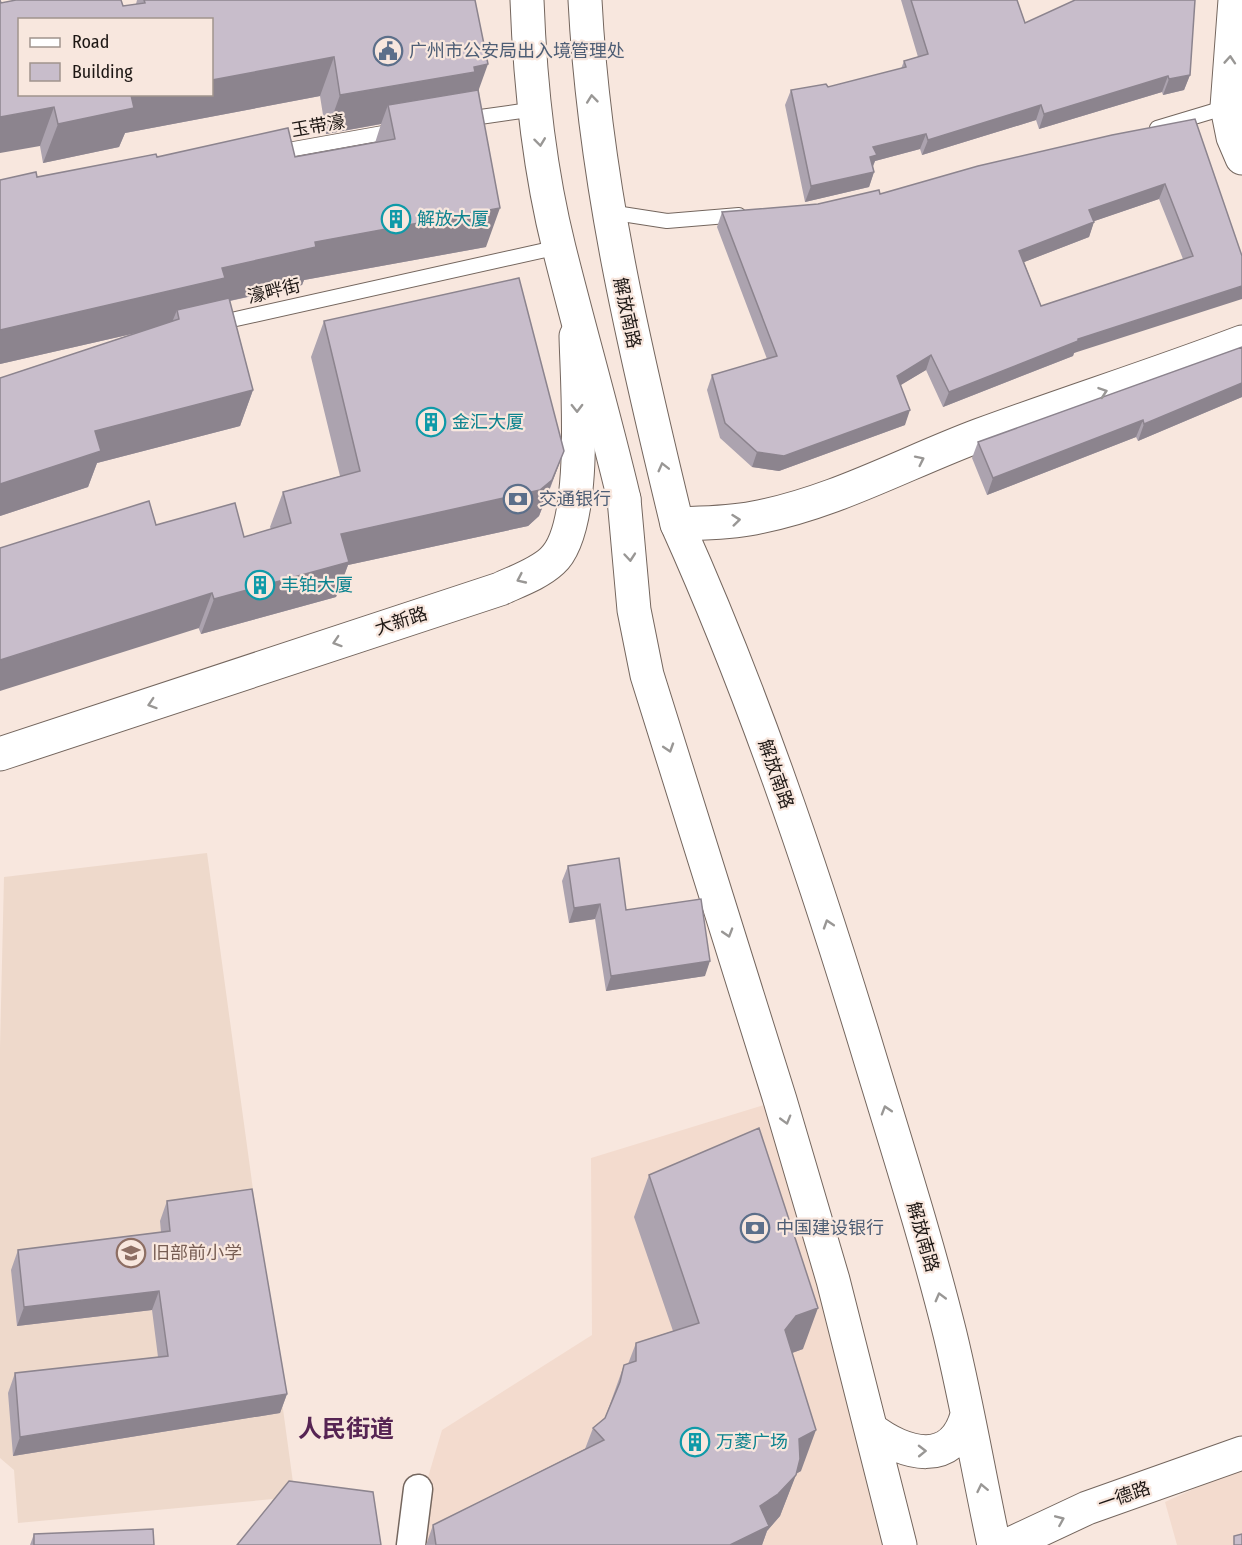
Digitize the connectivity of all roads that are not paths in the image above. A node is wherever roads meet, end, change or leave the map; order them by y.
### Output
1 (527, 0) edge
2 (585, 0) edge
3 (1235, 0) edge
4 (1234, 103) edge
5 (536, 108) junction
6 (448, 122) edge
7 (414, 128) edge
8 (1148, 131) edge
9 (261, 155) edge
10 (1242, 158) edge
11 (607, 211) junction
12 (756, 214) edge
13 (559, 247) junction
14 (575, 307) junction
15 (198, 328) edge
16 (1242, 342) edge
17 (677, 524) junction
18 (0, 754) edge
19 (967, 1415) junction
20 (870, 1429) junction
21 (1242, 1453) edge
22 (418, 1489) dead end
23 (411, 1545) edge
24 (900, 1545) edge
25 (994, 1545) edge
26 (1008, 1545) edge

1 - 5 main road
11 -> 2 main road, 解放南路
4 -> 3 main road
4 - 8 lane
4 - 10 main road
5 - 6 lane
5 -> 13 main road
7 - 9 lane, 玉带濠
11 - 12 lane
17 -> 11 main road, 解放南路
13 - 14 main road
13 - 15 lane, 濠畔街
14 -> 18 main road, 大新路
14 -> 20 main road
17 -> 16 main road
19 -> 17 main road, 解放南路
20 -> 19 main road
25 -> 19 main road, 解放南路
20 - 24 main road
26 -> 21 main road, 一德路
22 - 23 street

